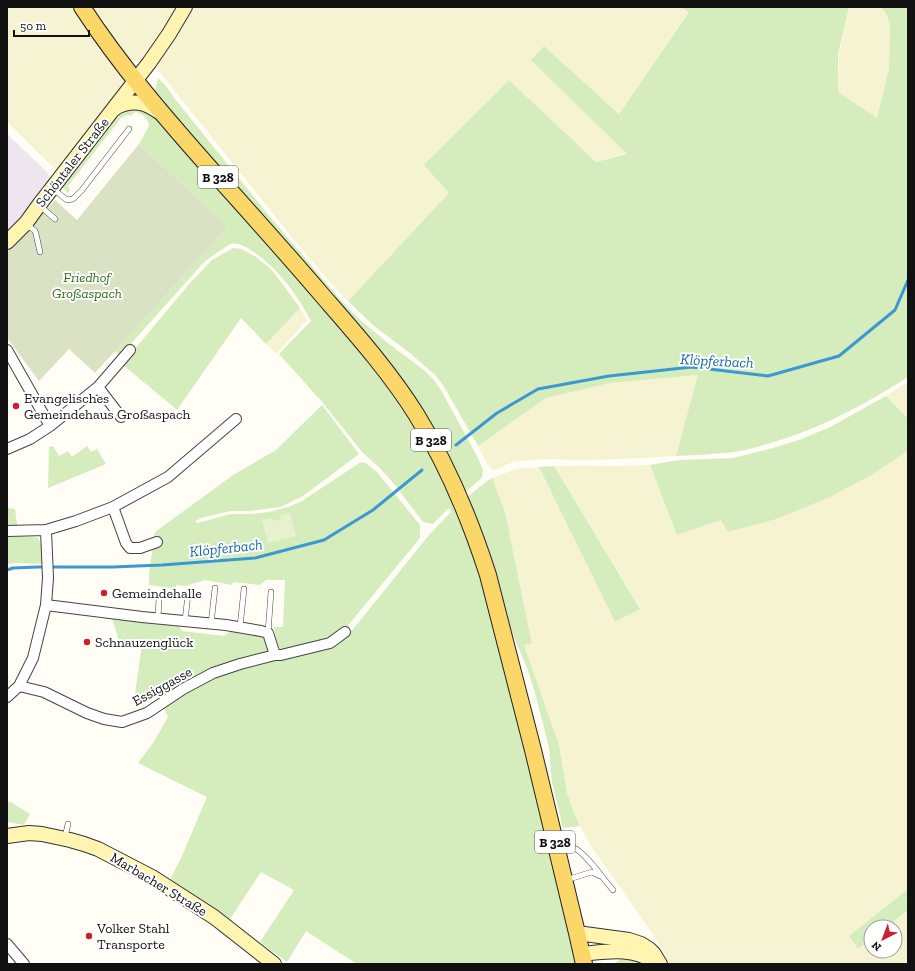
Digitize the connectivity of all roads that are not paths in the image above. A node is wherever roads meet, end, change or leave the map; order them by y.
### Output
1 (82, 7) edge
2 (185, 7) edge
3 (135, 80) junction
4 (111, 112) junction
5 (165, 117) junction
6 (129, 129) dead end
7 (52, 188) junction
8 (39, 205) junction
9 (55, 219) dead end
10 (26, 223) junction
11 (7, 242) edge
12 (40, 252) dead end
13 (7, 350) edge
14 (130, 350) dead end
15 (98, 387) junction
16 (121, 417) dead end
17 (236, 419) dead end
18 (50, 426) junction
19 (7, 449) edge
20 (112, 507) junction
21 (46, 530) junction
22 (7, 531) edge
23 (157, 542) dead end
24 (215, 588) dead end
25 (244, 588) dead end
26 (271, 592) dead end
27 (188, 594) dead end
28 (159, 598) dead end
29 (46, 605) junction
30 (158, 618) junction
31 (185, 621) junction
32 (211, 624) junction
33 (240, 627) junction
34 (345, 632) dead end
35 (268, 633) junction
36 (275, 655) junction
37 (19, 686) junction
38 (7, 697) edge
39 (68, 824) dead end
40 (7, 836) edge
41 (65, 838) junction
42 (557, 850) junction
43 (602, 877) junction
44 (565, 880) junction
45 (612, 890) dead end
46 (577, 933) junction
47 (7, 944) edge
48 (630, 952) junction
49 (583, 959) edge
50 (24, 964) edge
51 (274, 964) edge
52 (608, 964) edge
53 (656, 964) edge
54 (660, 964) edge

1 - 3 main road, B 328
2 - 3 street, Schöntaler Straße
3 - 4 street, Schöntaler Straße
3 - 5 main road, B 328
4 - 5 street
4 - 7 street, Schöntaler Straße
5 - 42 main road, B 328
6 - 7 lane
7 - 8 street, Schöntaler Straße
8 - 9 lane
8 - 10 street, Schöntaler Straße
10 - 11 street, Schöntaler Straße
10 - 12 lane
13 - 18 street
14 - 15 street
15 - 16 street
15 - 18 street
17 - 20 street
18 - 19 street
20 - 21 street
20 - 23 street
21 - 22 street
21 - 29 street
24 - 32 lane
25 - 33 lane
26 - 35 lane
27 - 31 lane
28 - 30 lane
29 - 30 street
29 - 37 street
30 - 31 street
31 - 32 street
32 - 33 street
33 - 35 street
34 - 36 street, Essiggasse
35 - 36 street
36 - 37 street, Essiggasse
37 - 38 street
39 - 41 lane
40 - 41 street, Marbacher Straße
41 - 51 street, Marbacher Straße
42 - 43 lane
42 - 44 main road, B 328
43 - 44 lane
43 - 45 lane
44 - 46 main road, B 328
46 - 49 main road, B 328
46 - 54 street
47 - 50 street
48 - 49 street
48 - 52 street
48 - 53 street

